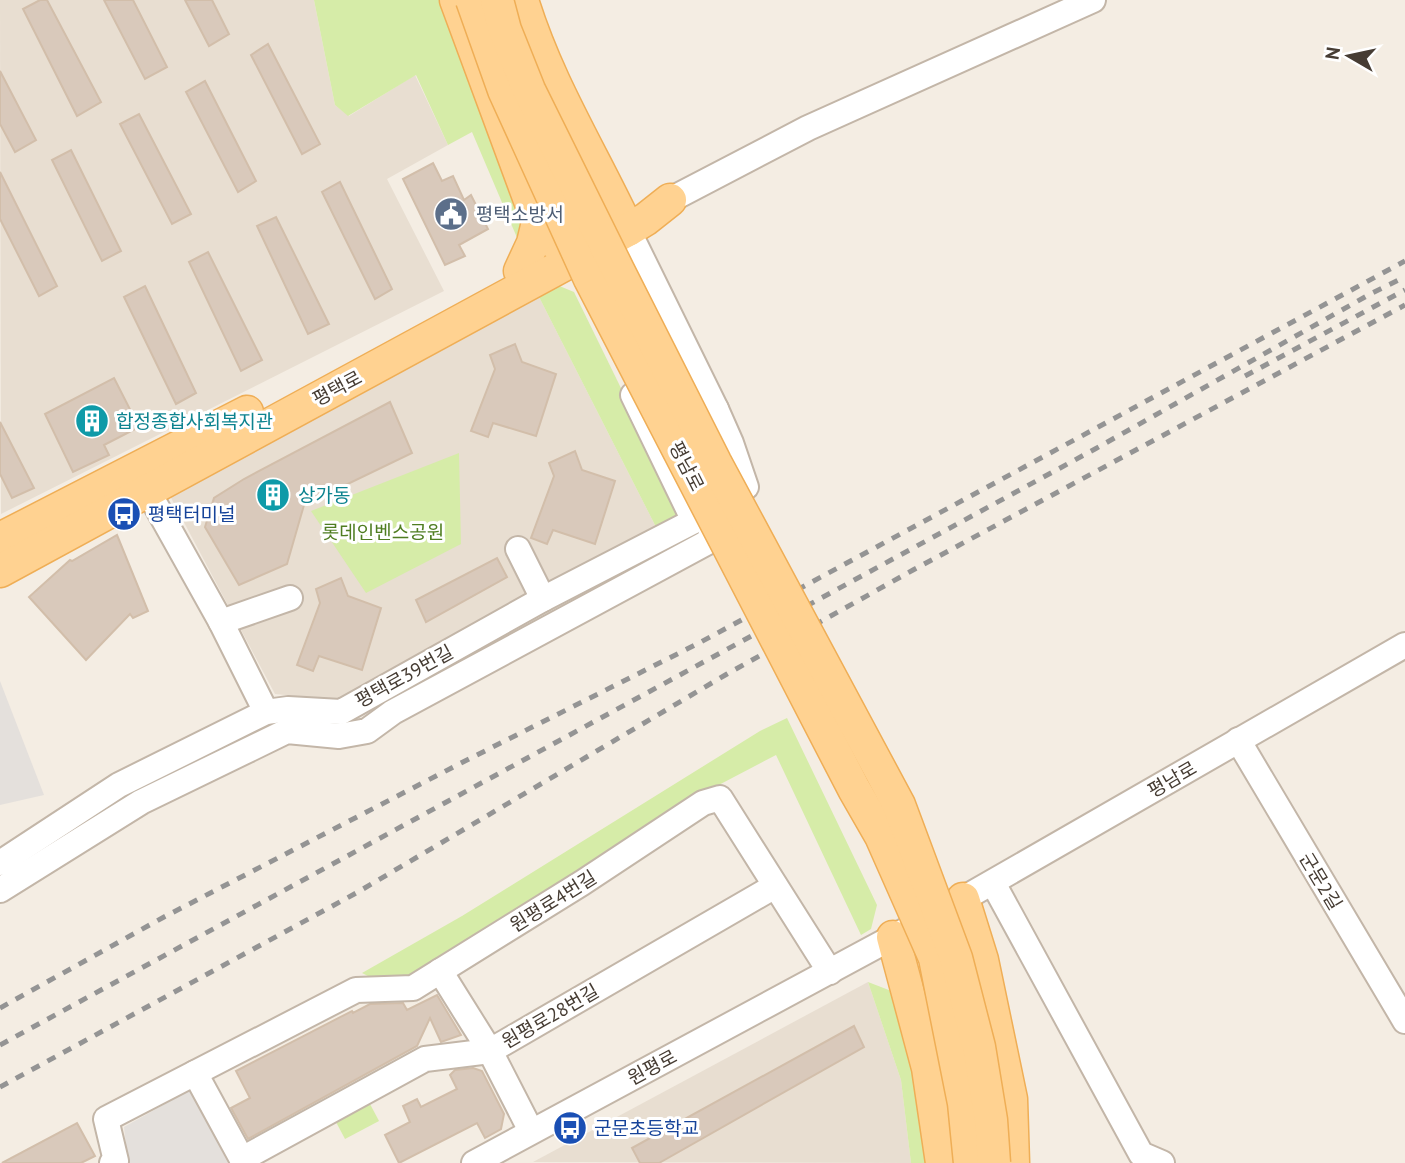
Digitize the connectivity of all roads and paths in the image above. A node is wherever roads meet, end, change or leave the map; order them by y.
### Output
1 (456, 0) edge
2 (472, 0) edge
3 (497, 0) edge
4 (522, 0) edge
5 (1093, 0) edge
6 (538, 222) junction
7 (614, 233) junction
8 (532, 273) junction
9 (611, 349) junction
10 (712, 400) junction
11 (666, 433) junction
12 (141, 481) junction
13 (80, 512) junction
14 (700, 516) junction
15 (0, 539) edge
16 (518, 549) dead end
17 (0, 571) edge
18 (290, 598) dead end
19 (543, 599) junction
20 (221, 622) junction
21 (1405, 645) edge
22 (266, 712) junction
23 (1238, 740) junction
24 (0, 863) edge
25 (993, 883) junction
26 (775, 886) junction
27 (0, 890) edge
28 (963, 900) junction
29 (893, 937) junction
30 (982, 960) junction
31 (440, 971) junction
32 (830, 972) junction
33 (907, 988) junction
34 (1405, 1021) edge
35 (490, 1051) junction
36 (195, 1073) junction
37 (531, 1131) junction
38 (243, 1161) edge
39 (112, 1163) edge
40 (474, 1163) edge
41 (942, 1163) edge
42 (970, 1163) edge
43 (994, 1163) edge
44 (1013, 1163) edge
45 (1162, 1163) edge

1 - 6 main road
2 - 42 main road, 평남로, bridge
3 - 43 main road, 평남로, bridge
4 - 7 main road
5 - 7 street
6 - 7 main road
6 - 8 main road
7 - 8 main road, 평택로
7 - 10 street
8 - 9 street
8 - 12 main road, 평택로
9 - 11 street
9 - 14 street
10 - 11 street
10 - 14 street, 평택로39번길
11 - 14 street
12 - 13 main road, 평택로
12 - 20 street
13 - 15 main road, 평택로
13 - 17 main road, 평택로
14 - 19 street, 평택로39번길
14 - 27 street
16 - 19 street
18 - 20 street
19 - 22 street, 평택로39번길
20 - 22 street
21 - 23 street, 평남로
22 - 24 street, 평택로39번길
23 - 25 street, 평남로
23 - 34 street, 군문2길
25 - 28 street, 평남로
25 - 45 street
26 - 31 street, 원평로4번길
26 - 32 street, 원평로4번길
26 - 35 street, 원평로28번길
28 - 29 street, 평남로
28 - 30 main road
29 - 32 street, 평남로
29 - 33 main road
30 - 33 main road
30 - 44 main road
31 - 35 street
31 - 36 street, 원평로4번길
32 - 37 street, 원평로
33 - 41 main road
35 - 37 street
35 - 38 street, 원평로28번길
36 - 38 street, 원평로28번길
36 - 39 street
37 - 40 street, 원평로

